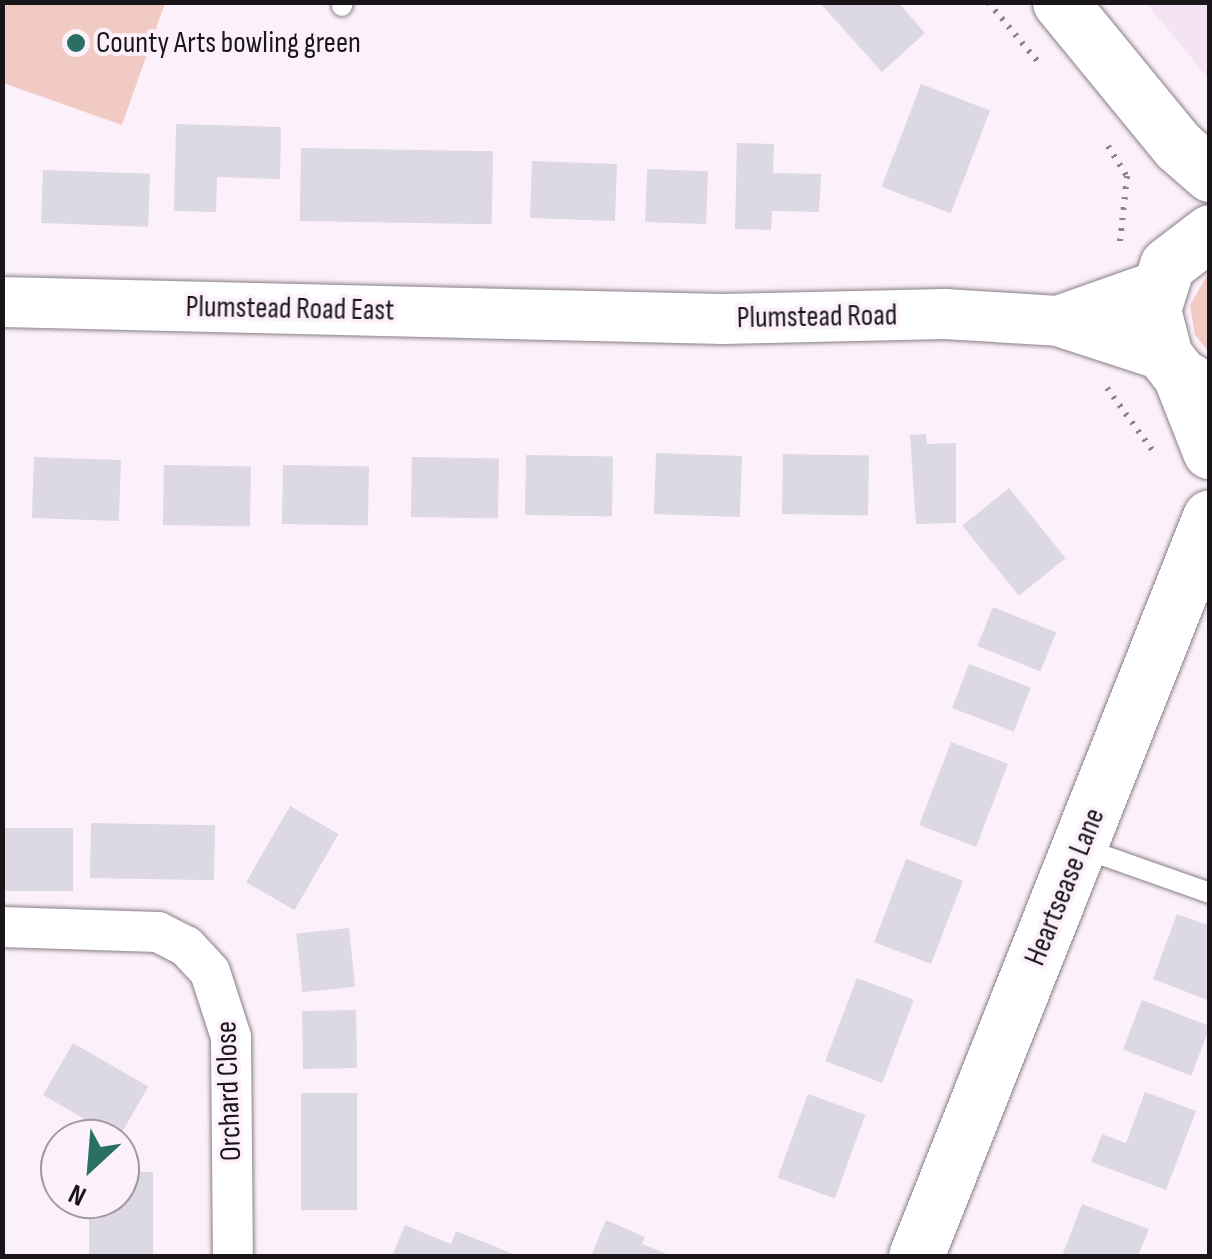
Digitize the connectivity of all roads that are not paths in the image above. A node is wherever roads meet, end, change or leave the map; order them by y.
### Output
1 (1060, 2) edge
2 (1194, 160) edge
3 (1210, 232) edge
4 (1162, 275) junction
5 (2, 302) edge
6 (577, 316) joint
7 (1058, 321) junction
8 (1185, 375) edge
9 (1184, 456) edge
10 (1203, 552) edge
11 (1080, 847) junction
12 (1210, 893) edge
13 (2, 927) edge
14 (233, 1256) edge
15 (916, 1256) edge

1 - 2 highway
2 - 4 highway
3 - 4 highway
4 - 7 street, Plumstead Road
4 - 8 highway
5 - 6 street, Plumstead Road East
6 - 7 street, Plumstead Road
7 - 8 street, Plumstead Road
8 - 9 highway
10 - 11 highway, Heartsease Lane
11 - 12 lane
11 - 15 highway, Heartsease Lane
13 - 14 street, Orchard Close

